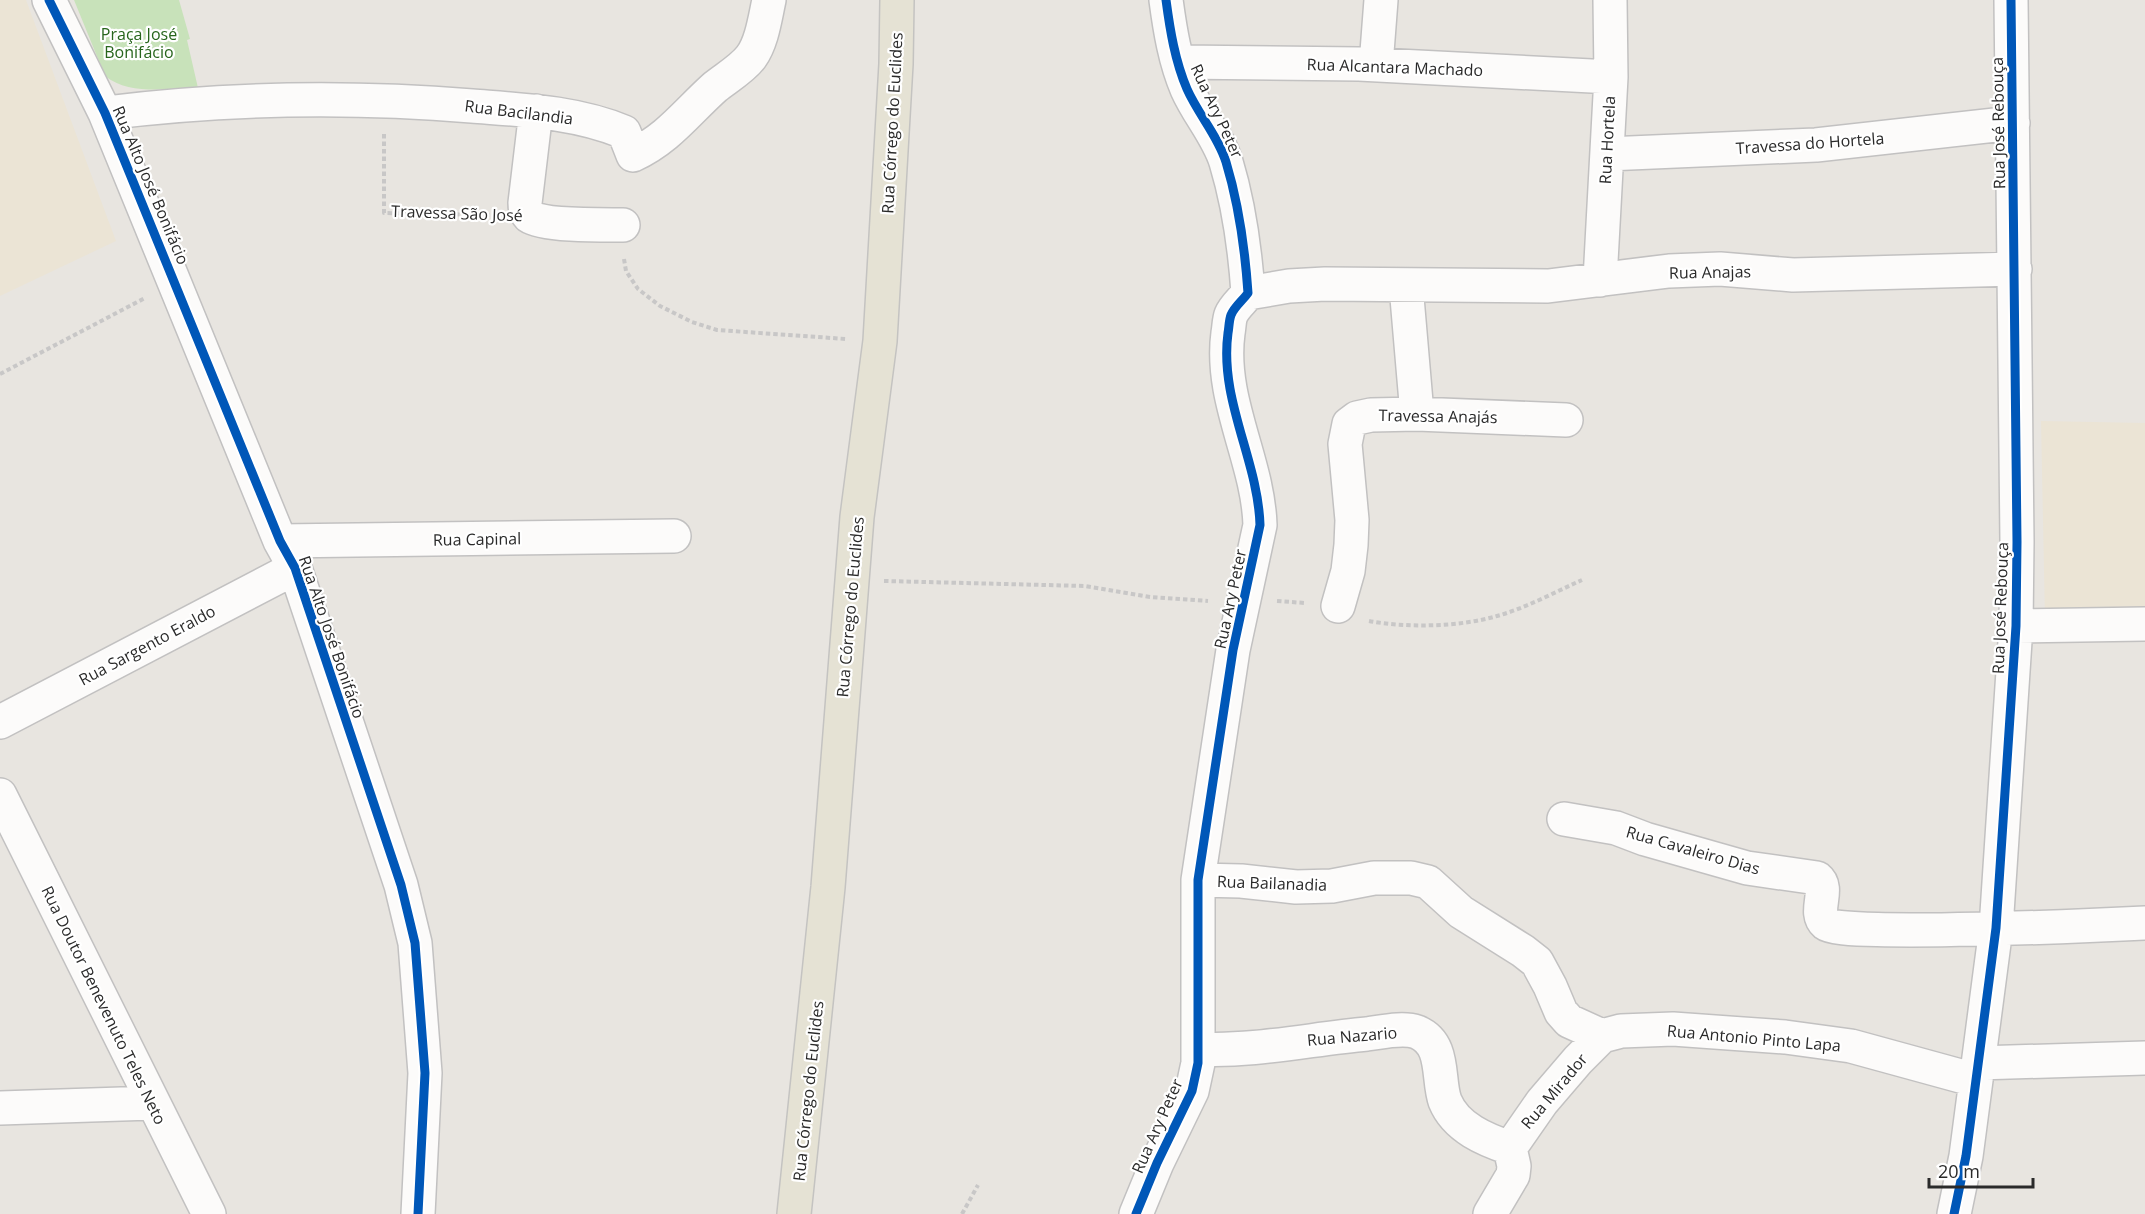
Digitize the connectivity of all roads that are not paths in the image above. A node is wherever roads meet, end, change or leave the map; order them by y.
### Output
1 (49, 0) edge
2 (769, 0) edge
3 (897, 0) edge
4 (1166, 0) edge
5 (1381, 0) edge
6 (1610, 0) edge
7 (2011, 0) edge
8 (1179, 62) junction
9 (1376, 65) junction
10 (1611, 77) junction
11 (536, 111) junction
12 (105, 113) junction
13 (2013, 123) junction
14 (1607, 154) junction
15 (623, 225) road end
16 (2015, 269) junction
17 (1600, 280) junction
18 (1406, 286) junction
19 (1248, 293) junction
20 (1417, 414) junction
21 (1566, 420) dead end
22 (674, 536) dead end
23 (287, 554) junction
24 (1338, 606) road end
25 (2145, 624) edge
26 (2016, 626) junction
27 (0, 722) edge
28 (0, 795) edge
29 (1564, 819) dead end
30 (1198, 880) junction
31 (2145, 923) edge
32 (1996, 928) junction
33 (1602, 1036) junction
34 (1198, 1049) junction
35 (2145, 1058) edge
36 (1976, 1072) junction
37 (152, 1103) junction
38 (0, 1108) edge
39 (1510, 1148) junction
40 (209, 1214) edge
41 (418, 1214) edge
42 (794, 1214) edge
43 (1136, 1214) edge
44 (1490, 1214) edge
45 (1954, 1214) edge

1 - 12 street, Rua Alto José Bonifácio
2 - 11 street, Rua Bacilandia
3 - 42 main road, Rua Córrego do Euclides
4 - 8 street, Rua Ary Peter
5 - 9 street
6 - 10 street, Rua Hortela
7 - 13 street, Rua José Rebouça
8 - 9 street, Rua Alcantara Machado
8 - 19 street, Rua Ary Peter
9 - 10 street, Rua Alcantara Machado
10 - 14 street, Rua Hortela
11 - 12 street, Rua Bacilandia
11 - 15 street, Travessa São José
12 - 23 street, Rua Alto José Bonifácio
13 - 14 street, Travessa do Hortela
13 - 16 street, Rua José Rebouça
14 - 17 street, Rua Hortela
16 - 17 street, Rua Anajas
16 - 26 street, Rua José Rebouça
17 - 18 street, Rua Anajas
18 - 19 street, Rua Anajas
18 - 20 street
19 - 30 street, Rua Ary Peter
20 - 21 street, Travessa Anajás
20 - 24 street, Travessa Anajás
22 - 23 street, Rua Capinal
23 - 27 street, Rua Sargento Eraldo
23 - 41 street, Rua Alto José Bonifácio
25 - 26 street
26 - 32 street, Rua José Rebouça
28 - 37 street, Rua Doutor Benevenuto Teles Neto
29 - 32 street, Rua Cavaleiro Dias
30 - 33 street, Rua Bailanadia
30 - 34 street, Rua Ary Peter
31 - 32 street
32 - 36 street, Rua José Rebouça
33 - 36 street, Rua Antonio Pinto Lapa
33 - 39 street, Rua Mirador
34 - 39 street, Rua Nazario
34 - 43 street, Rua Ary Peter
35 - 36 street, Rua Antonio Pinto Lapa
36 - 45 street, Rua José Rebouça
37 - 38 street
37 - 40 street, Rua Doutor Benevenuto Teles Neto
39 - 44 street

